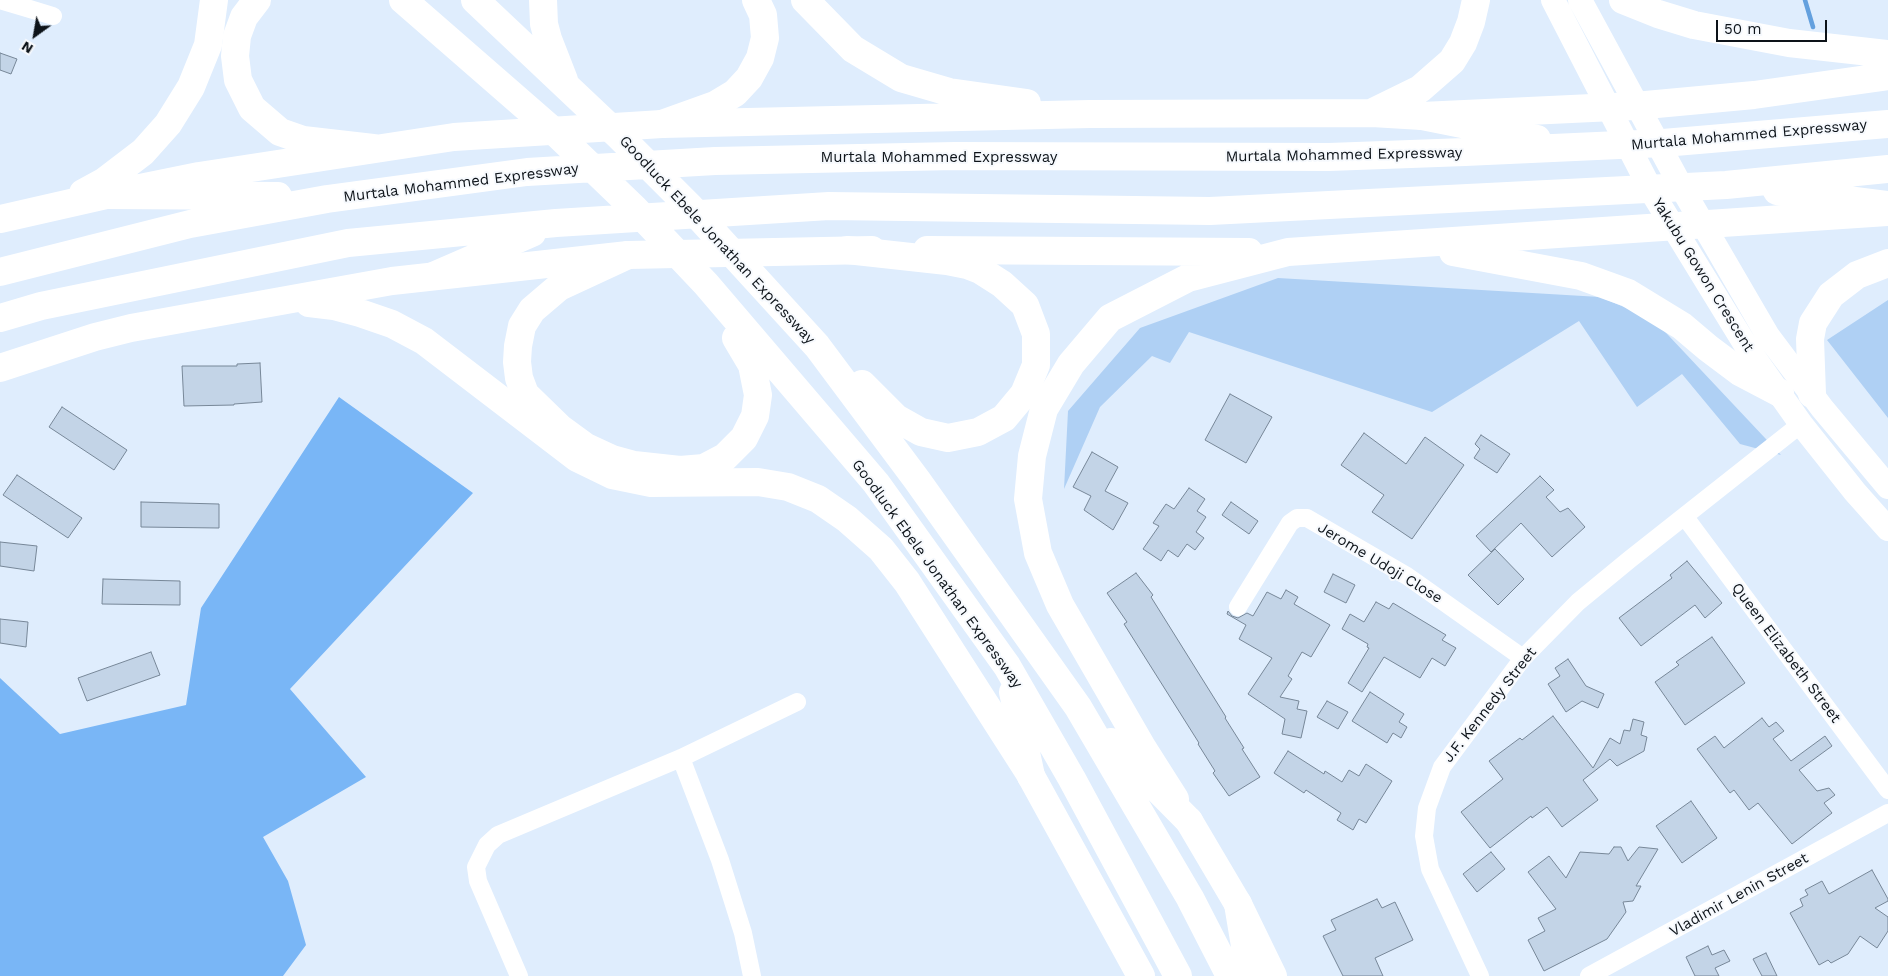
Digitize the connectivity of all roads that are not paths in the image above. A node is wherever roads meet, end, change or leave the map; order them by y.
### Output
1 (0, 0) edge
2 (214, 0) edge
3 (257, 0) edge
4 (391, 0) edge
5 (403, 0) edge
6 (476, 0) edge
7 (543, 0) edge
8 (756, 0) edge
9 (805, 0) edge
10 (1476, 0) edge
11 (1553, 0) edge
12 (1580, 0) edge
13 (1623, 0) edge
14 (53, 16) dead end
15 (433, 25) junction
16 (1888, 54) edge
17 (1888, 76) edge
18 (566, 87) junction
19 (1372, 113) junction
20 (1090, 114) junction
21 (1422, 116) junction
22 (662, 124) junction
23 (1888, 124) edge
24 (1578, 147) junction
25 (373, 148) junction
26 (1888, 169) edge
27 (1726, 185) junction
28 (106, 195) junction
29 (327, 199) junction
30 (1888, 205) edge
31 (60, 206) junction
32 (1888, 212) edge
33 (0, 219) edge
34 (556, 223) junction
35 (1415, 244) junction
36 (847, 250) junction
37 (1288, 252) junction
38 (628, 255) junction
39 (1888, 263) edge
40 (0, 272) edge
41 (433, 276) junction
42 (710, 289) junction
43 (287, 300) junction
44 (0, 318) edge
45 (817, 346) junction
46 (0, 368) edge
47 (1780, 393) junction
48 (1812, 394) junction
49 (1801, 424) junction
50 (1888, 487) edge
51 (1685, 517) junction
52 (1888, 529) edge
53 (1238, 607) dead end
54 (1523, 658) junction
55 (1007, 666) junction
56 (797, 702) dead end
57 (1078, 707) junction
58 (681, 758) junction
59 (1031, 776) junction
60 (1888, 790) edge
61 (1888, 813) edge
62 (1189, 821) junction
63 (1238, 904) junction
64 (519, 976) edge
65 (752, 976) edge
66 (1141, 976) edge
67 (1178, 976) edge
68 (1230, 976) edge
69 (1250, 976) edge
70 (1273, 976) edge
71 (1480, 976) edge
72 (1589, 976) edge

1 - 14 street
2 - 31 main road
3 - 25 main road
4 - 15 main road
5 - 15 main road
6 - 18 main road, Goodluck Ebele Jonathan Expressway
7 - 18 main road
8 - 22 main road
9 - 20 main road
10 - 19 main road
11 - 47 main road, Yakubu Gowon Crescent
12 - 48 main road, Yakubu Gowon Crescent
13 - 16 main road
15 - 42 main road, Goodluck Ebele Jonathan Expressway
17 - 21 main road
18 - 45 main road, Goodluck Ebele Jonathan Expressway
19 - 20 main road
19 - 21 main road
20 - 22 main road
21 - 24 main road
22 - 25 main road
23 - 24 main road, Murtala Mohammed Expressway
24 - 29 main road, Murtala Mohammed Expressway
25 - 28 main road
26 - 27 main road
27 - 30 main road
27 - 34 main road
28 - 29 main road
28 - 31 main road
29 - 40 main road, Murtala Mohammed Expressway
31 - 33 main road
32 - 35 main road
34 - 41 main road
34 - 44 main road
35 - 37 main road
35 - 47 main road
36 - 37 main road
36 - 38 main road
36 - 45 main road
37 - 62 main road
38 - 41 main road
38 - 42 main road
39 - 48 main road
41 - 43 main road
42 - 55 main road, Goodluck Ebele Jonathan Expressway
43 - 46 main road
43 - 59 main road
45 - 57 main road, Goodluck Ebele Jonathan Expressway
47 - 49 main road, Yakubu Gowon Crescent
48 - 50 main road, Yakubu Gowon Crescent
49 - 51 street, J.F. Kennedy Street
49 - 52 main road, Yakubu Gowon Crescent
51 - 54 street, J.F. Kennedy Street
51 - 60 street, Queen Elizabeth Street
53 - 54 street, Jerome Udoji Close
54 - 71 street, J.F. Kennedy Street
55 - 59 main road
55 - 67 main road, Goodluck Ebele Jonathan Expressway
56 - 58 street
57 - 62 main road
57 - 68 main road, Goodluck Ebele Jonathan Expressway
58 - 64 street
58 - 65 street
59 - 66 main road
61 - 72 street, Vladimir Lenin Street
62 - 63 main road
63 - 69 main road
63 - 70 main road

